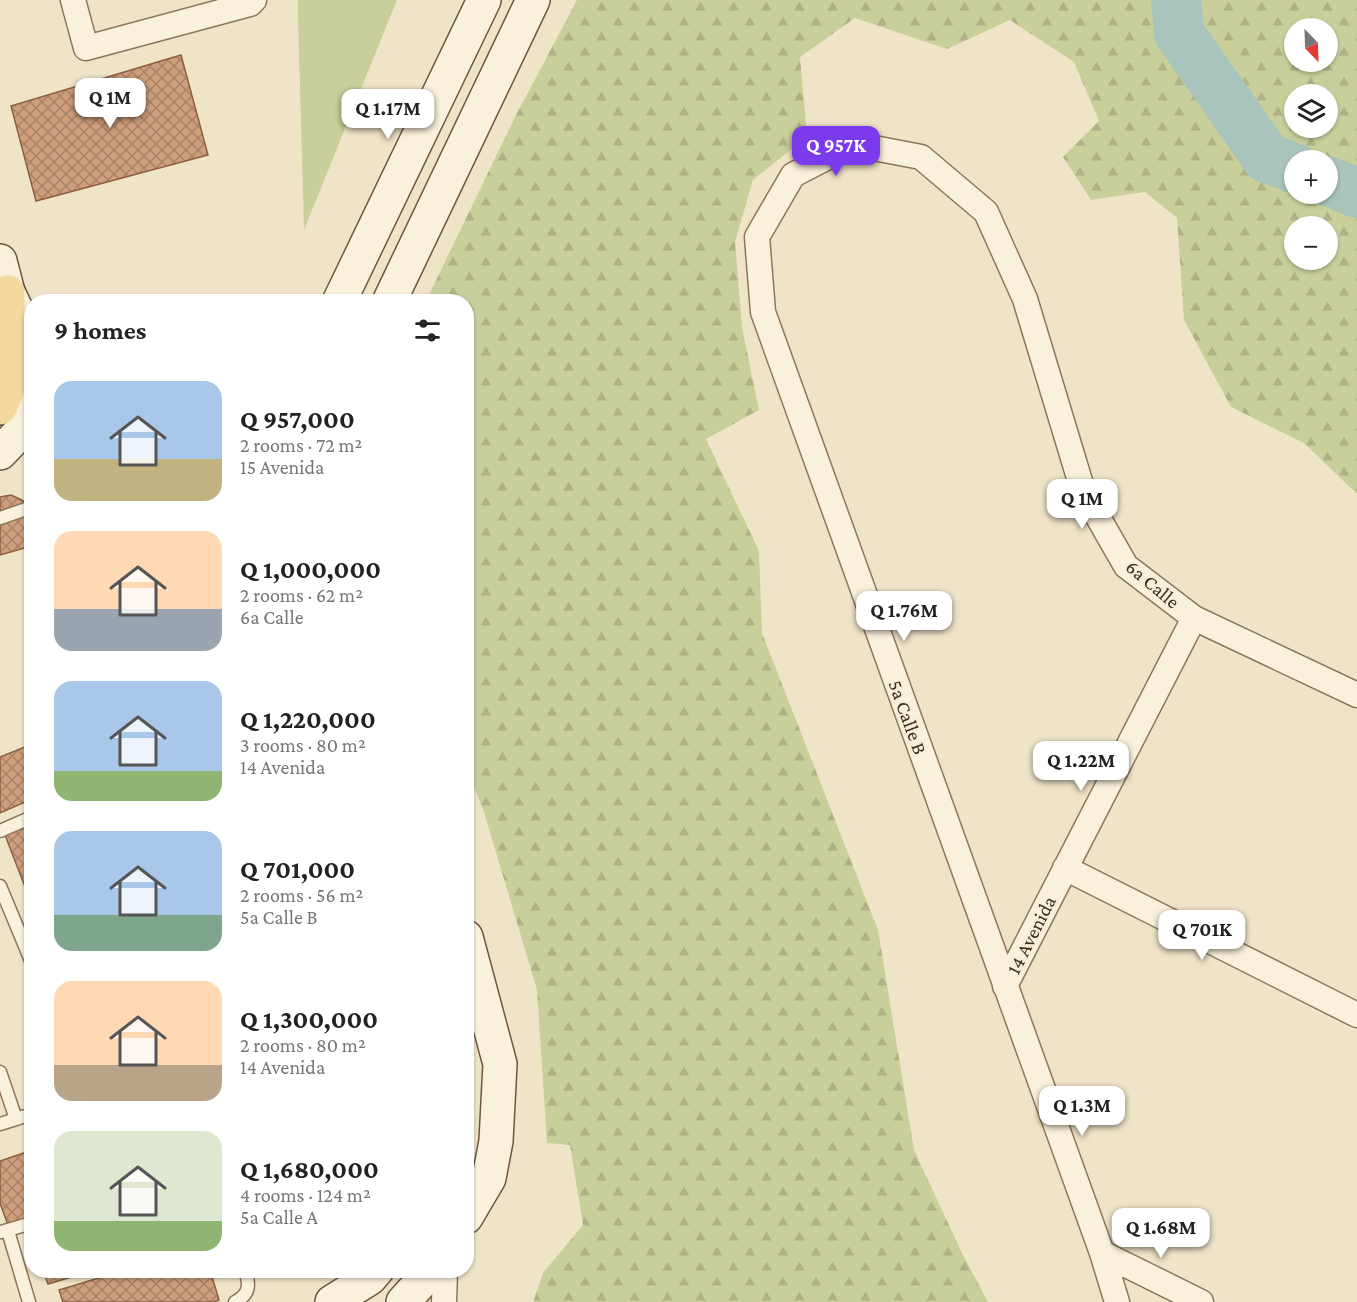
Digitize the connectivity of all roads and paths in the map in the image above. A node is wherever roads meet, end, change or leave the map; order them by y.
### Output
1 (73, 0) edge
2 (254, 0) edge
3 (484, 0) edge
4 (533, 0) edge
5 (986, 212) joint
6 (0, 261) edge
7 (8, 292) junction
8 (343, 294) edge
9 (393, 294) edge
10 (24, 326) edge
11 (16, 427) edge
12 (24, 510) edge
13 (0, 518) edge
14 (1194, 618) junction
15 (1357, 694) edge
16 (24, 820) edge
17 (0, 831) edge
18 (1065, 868) junction
19 (0, 886) edge
20 (24, 944) edge
21 (474, 967) edge
22 (1005, 986) junction
23 (1357, 1015) edge
24 (0, 1072) edge
25 (24, 1116) edge
26 (16, 1119) junction
27 (0, 1124) edge
28 (474, 1203) edge
29 (24, 1226) edge
30 (4, 1232) edge
31 (1102, 1253) junction
32 (247, 1278) edge
33 (370, 1278) edge
34 (425, 1278) edge
35 (445, 1278) edge
36 (29, 1302) edge
37 (235, 1302) edge
38 (332, 1302) edge
39 (403, 1302) edge
40 (444, 1302) edge
41 (1117, 1302) edge
42 (1201, 1302) edge

1 - 2 street
3 - 8 main road
4 - 9 main road
5 - 14 street, 6a Calle
5 - 22 street, 5a Calle B
6 - 7 main road
7 - 10 main road
7 - 11 main road
12 - 13 lane
14 - 15 street, 6a Calle
14 - 18 street, 14 Avenida
16 - 17 lane
18 - 22 street, 14 Avenida
18 - 23 street
19 - 20 lane
21 - 28 main road
22 - 31 street, 14 Avenida
24 - 26 lane
25 - 26 lane
26 - 27 lane
29 - 30 lane
30 - 36 lane
31 - 41 street, 14 Avenida
31 - 42 street
32 - 37 lane
33 - 38 main road
34 - 39 main road
35 - 40 street

